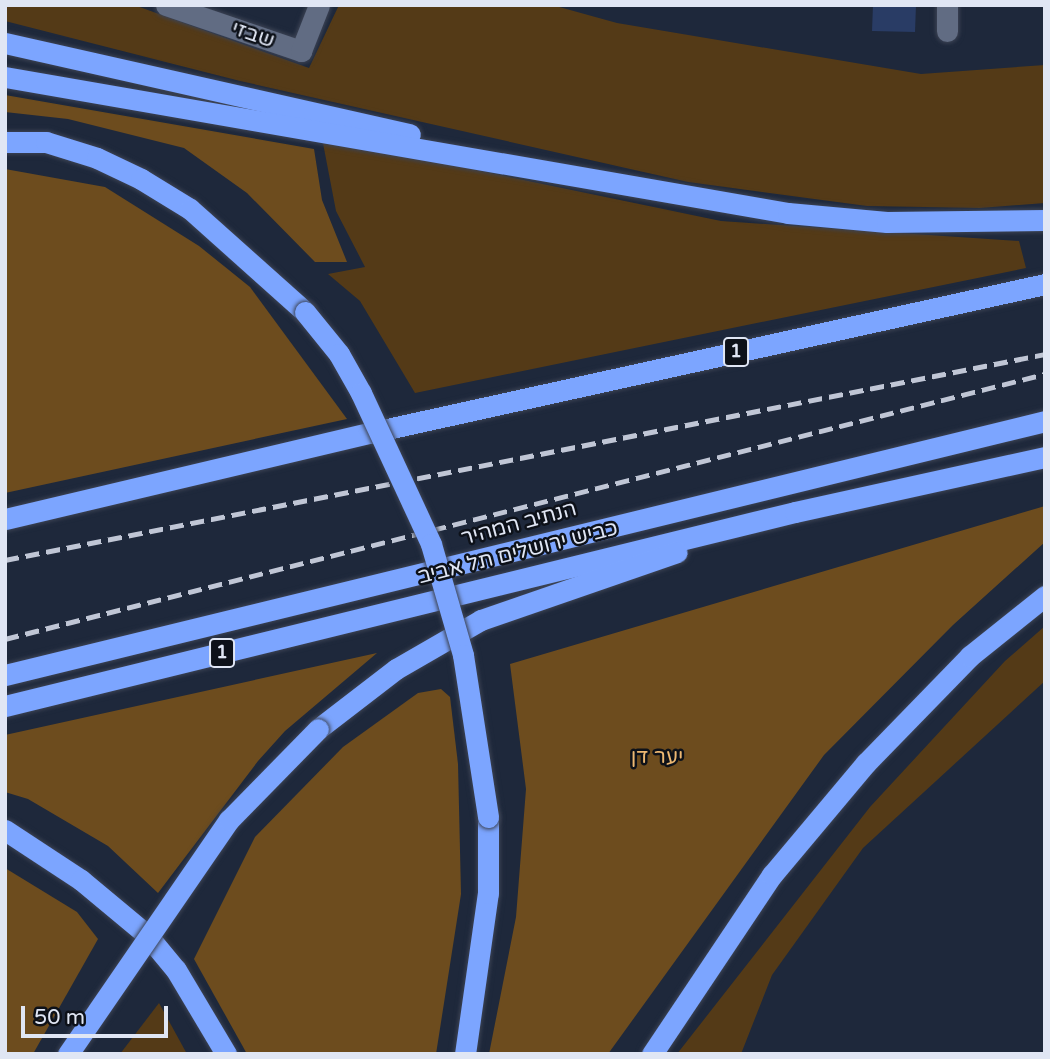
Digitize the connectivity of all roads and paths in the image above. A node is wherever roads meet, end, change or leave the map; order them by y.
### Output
1 (166, 5) edge
2 (319, 5) edge
3 (947, 5) edge
4 (947, 31) dead end
5 (5, 43) edge
6 (5, 77) edge
7 (5, 142) edge
8 (678, 194) junction
9 (1045, 220) edge
10 (1045, 284) edge
11 (1045, 421) edge
12 (1045, 457) edge
13 (795, 512) junction
14 (5, 519) edge
15 (1045, 596) edge
16 (5, 675) edge
17 (5, 706) edge
18 (5, 831) edge
19 (68, 1054) edge
20 (226, 1054) edge
21 (465, 1054) edge
22 (652, 1054) edge

1 - 2 street, שבזי
3 - 4 street
5 - 8 highway
6 - 8 highway
7 - 21 highway, bridge
8 - 9 highway
10 - 14 highway, 1
11 - 16 highway, הנתיב המהיר / 1
12 - 13 highway, כביש ירושלים תל אביב / 1
13 - 17 highway, כביש ירושלים תל אביב / 1
13 - 19 highway, bridge
15 - 22 highway
18 - 20 highway

